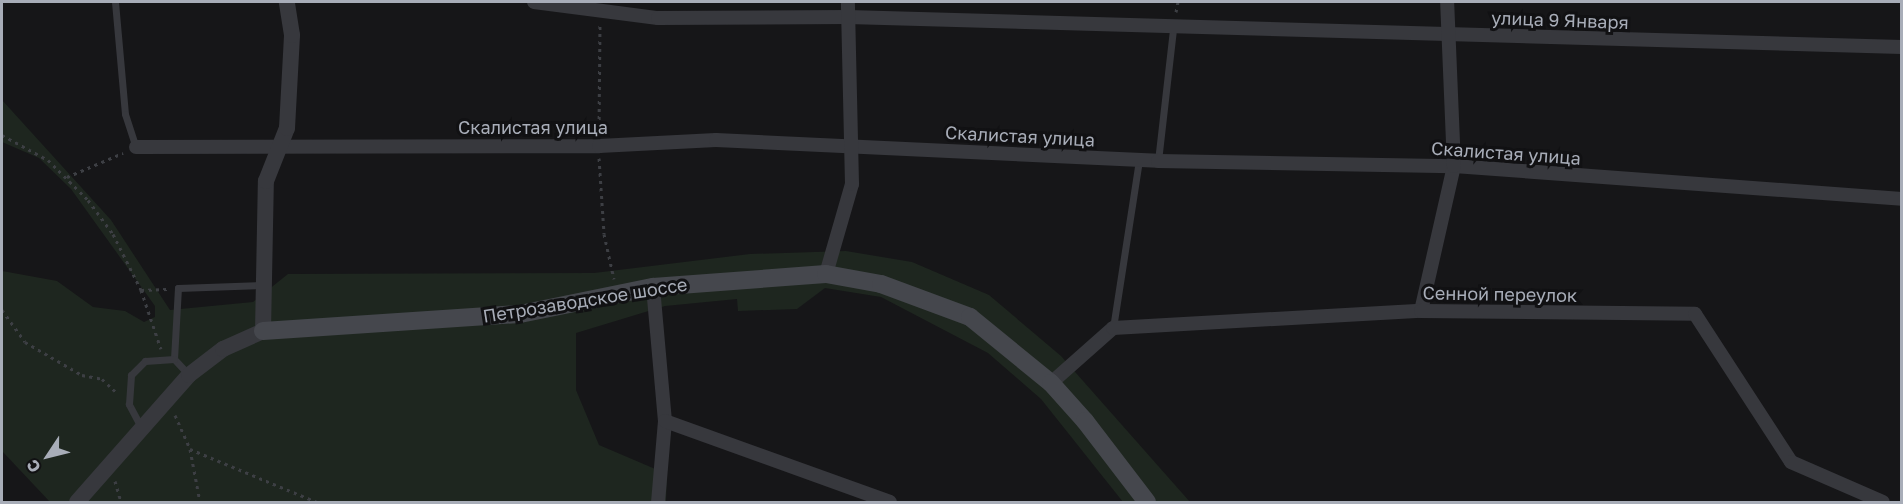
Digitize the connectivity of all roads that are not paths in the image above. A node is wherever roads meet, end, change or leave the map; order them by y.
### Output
1 (115, 2) edge
2 (287, 2) edge
3 (534, 2) edge
4 (848, 2) edge
5 (1447, 2) edge
6 (848, 17) junction
7 (1173, 29) junction
8 (1447, 35) junction
9 (1902, 47) edge
10 (280, 145) junction
11 (850, 145) junction
12 (136, 147) joint
13 (1139, 160) junction
14 (1158, 161) junction
15 (1454, 166) junction
16 (1902, 199) edge
17 (826, 274) junction
18 (262, 285) junction
19 (653, 287) junction
20 (1421, 311) junction
21 (1113, 328) junction
22 (263, 331) junction
23 (174, 359) junction
24 (189, 375) junction
25 (1051, 383) junction
26 (665, 420) junction
27 (141, 427) junction
28 (77, 502) edge
29 (657, 502) edge
30 (890, 502) edge
31 (1147, 502) edge
32 (1883, 502) edge

1 - 12 lane
2 - 10 street
3 - 6 street, улица 9 Января
4 - 6 street
5 - 8 street
6 - 7 street, улица 9 Января
6 - 11 street
7 - 8 street, улица 9 Января
7 - 14 lane
8 - 9 street, улица 9 Января
8 - 15 street
10 - 11 street, Скалистая улица
10 - 12 street, Скалистая улица
10 - 18 street
11 - 13 street, Скалистая улица
11 - 17 street
13 - 14 street, Скалистая улица
13 - 21 lane
14 - 15 street, Скалистая улица
15 - 16 street, Скалистая улица
15 - 20 street
17 - 19 main road, Петрозаводское шоссе
17 - 25 main road, Петрозаводское шоссе
18 - 22 street
18 - 23 lane
19 - 22 main road, Петрозаводское шоссе
19 - 26 street
20 - 21 street, Сенной переулок
20 - 32 street, Сенной переулок
21 - 25 street
22 - 24 street, Петрозаводское шоссе
23 - 24 lane
23 - 27 lane
24 - 27 street, Петрозаводское шоссе
25 - 31 main road, Петрозаводское шоссе
26 - 29 street
26 - 30 street
27 - 28 street, Петрозаводское шоссе

